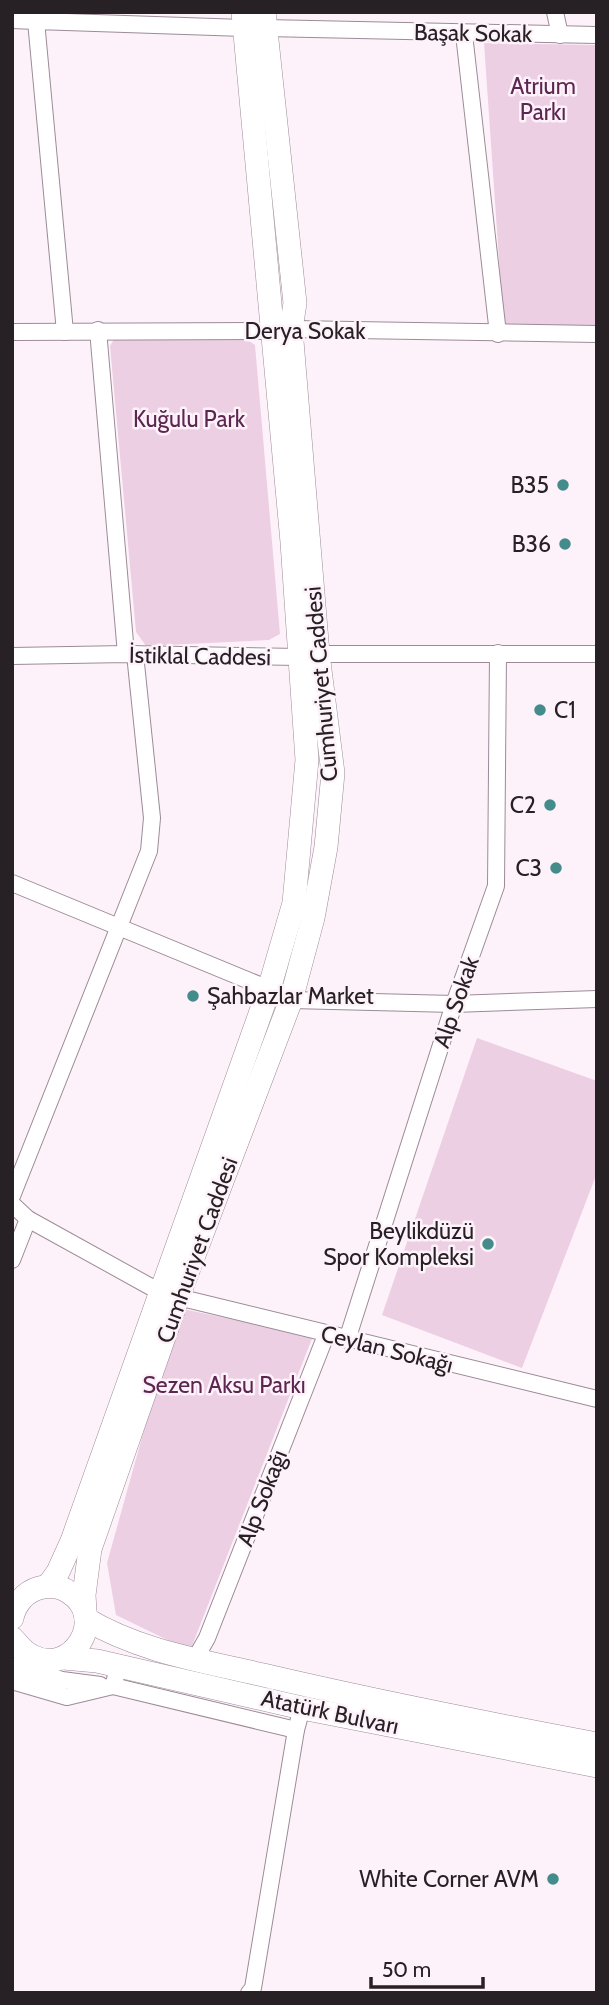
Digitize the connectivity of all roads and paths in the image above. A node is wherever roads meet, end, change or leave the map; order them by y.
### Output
1 (555, 12) edge
2 (12, 20) edge
3 (36, 20) junction
4 (254, 20) edge
5 (464, 34) junction
6 (560, 35) junction
7 (597, 35) edge
8 (98, 330) junction
9 (282, 330) junction
10 (12, 332) edge
11 (65, 332) junction
12 (498, 334) junction
13 (597, 334) edge
14 (498, 653) junction
15 (131, 654) junction
16 (597, 654) edge
17 (12, 656) edge
18 (309, 656) junction
19 (12, 883) edge
20 (119, 928) junction
21 (269, 989) junction
22 (597, 999) edge
23 (291, 1000) junction
24 (454, 1004) junction
25 (12, 1196) edge
26 (12, 1204) edge
27 (28, 1219) junction
28 (12, 1260) edge
29 (169, 1295) junction
30 (326, 1335) junction
31 (347, 1340) junction
32 (597, 1399) edge
33 (42, 1587) junction
34 (12, 1588) edge
35 (85, 1615) junction
36 (12, 1618) edge
37 (13, 1643) edge
38 (64, 1658) junction
39 (195, 1659) junction
40 (116, 1676) junction
41 (12, 1681) edge
42 (299, 1719) junction
43 (597, 1744) edge
44 (597, 1766) edge
45 (249, 1993) edge

1 - 6 street
2 - 3 street, Başak Sokak
3 - 4 street, Başak Sokak
3 - 11 street
4 - 5 street, Başak Sokak
4 - 9 main road, Cumhuriyet Caddesi
5 - 6 street, Başak Sokak
5 - 12 street
6 - 7 street, Başak Sokak
8 - 9 street, Derya Sokak
8 - 11 street, Derya Sokak
8 - 15 street
9 - 12 street, Derya Sokak
9 - 18 main road, Cumhuriyet Caddesi
10 - 11 street, Derya Sokak
12 - 13 street, Derya Sokak
14 - 16 street, İstiklal Caddesi
14 - 18 street, İstiklal Caddesi
14 - 24 street, Alp Sokak
15 - 17 street, İstiklal Caddesi
15 - 18 street, İstiklal Caddesi
15 - 20 street
18 - 21 main road, Cumhuriyet Caddesi
18 - 23 main road, Cumhuriyet Caddesi
19 - 20 street
20 - 21 street
20 - 25 street
21 - 23 main road
21 - 29 main road, Cumhuriyet Caddesi
22 - 24 street
23 - 24 street
23 - 29 main road, Cumhuriyet Caddesi
24 - 31 street, Alp Sokak
26 - 27 street, Ceylan Sokağı
27 - 28 street
27 - 29 street, Ceylan Sokağı
29 - 30 street, Ceylan Sokağı
29 - 33 main road, Cumhuriyet Caddesi
29 - 35 main road, Cumhuriyet Caddesi
30 - 31 street, Ceylan Sokağı
30 - 39 street, Alp Sokağı
31 - 32 street, Ceylan Sokağı
33 - 34 main road
33 - 35 main road, Atatürk Bulvarı
33 - 36 main road, Cumhuriyet Caddesi
35 - 38 main road, Cumhuriyet Caddesi
35 - 39 main road, Atatürk Bulvarı
37 - 38 main road, Atatürk Bulvarı
37 - 40 street
38 - 40 main road, Atatürk Bulvarı
39 - 43 main road, Atatürk Bulvarı
40 - 41 street
40 - 42 main road, Atatürk Bulvarı
42 - 44 main road, Atatürk Bulvarı
42 - 45 street

